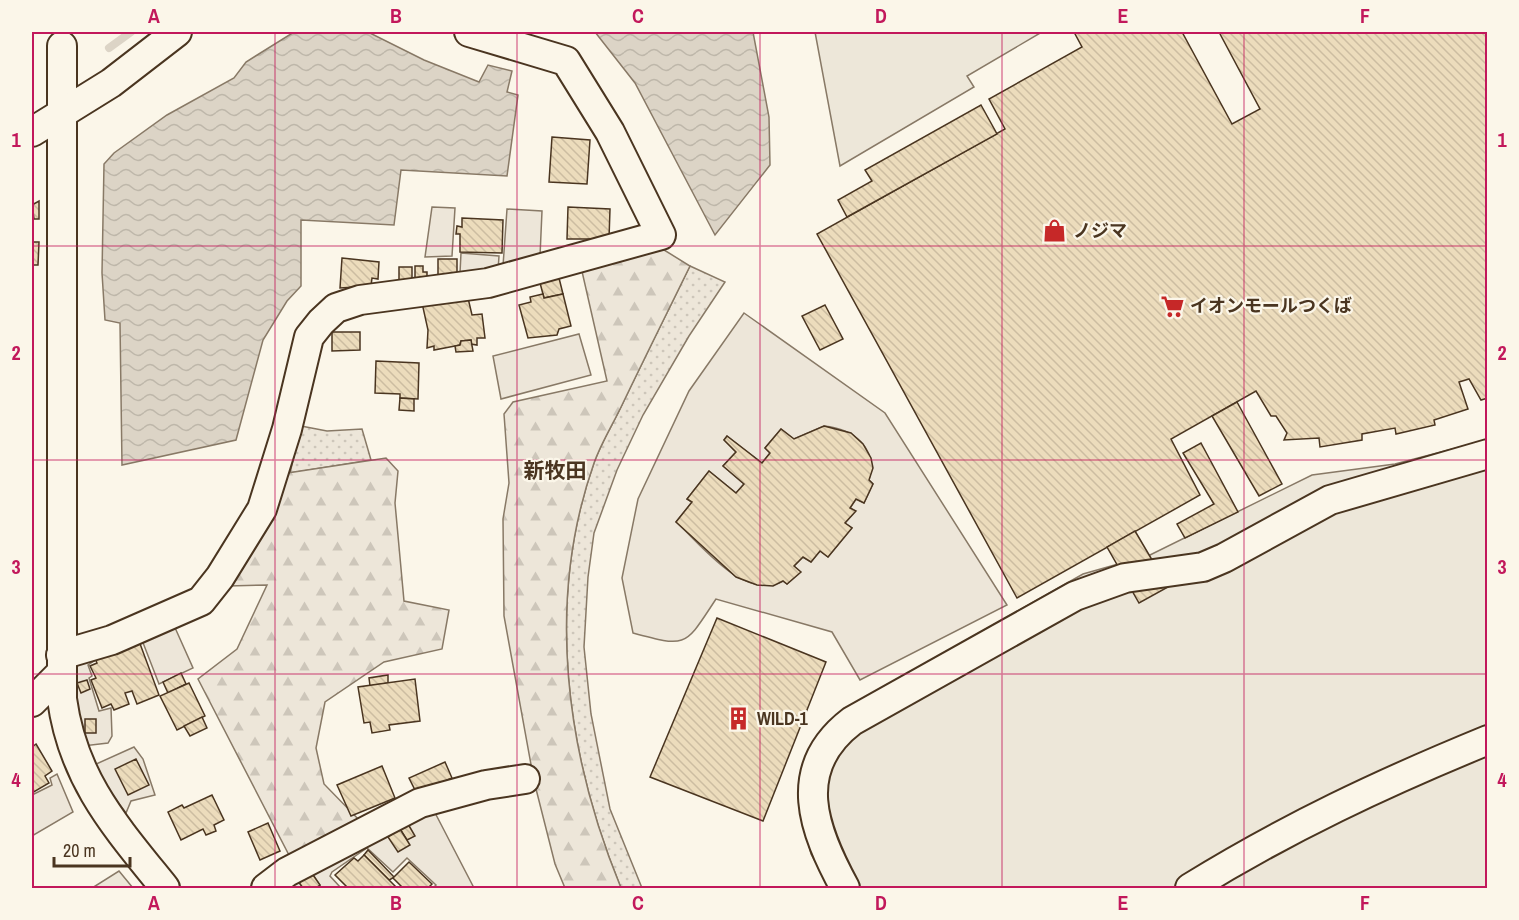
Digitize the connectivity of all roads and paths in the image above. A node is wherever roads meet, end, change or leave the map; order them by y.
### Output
1 (177, 32) edge
2 (469, 32) edge
3 (62, 46) dead end
4 (62, 112) junction
5 (32, 132) edge
6 (1488, 454) edge
7 (61, 664) junction
8 (32, 702) edge
9 (1488, 740) edge
10 (525, 779) dead end
11 (165, 888) edge
12 (266, 888) edge
13 (845, 888) edge
14 (1190, 888) edge

1 - 4 street
2 - 7 street
3 - 4 street
4 - 5 street
4 - 7 street
6 - 13 street
7 - 8 street
7 - 11 street
9 - 14 street
10 - 12 street

